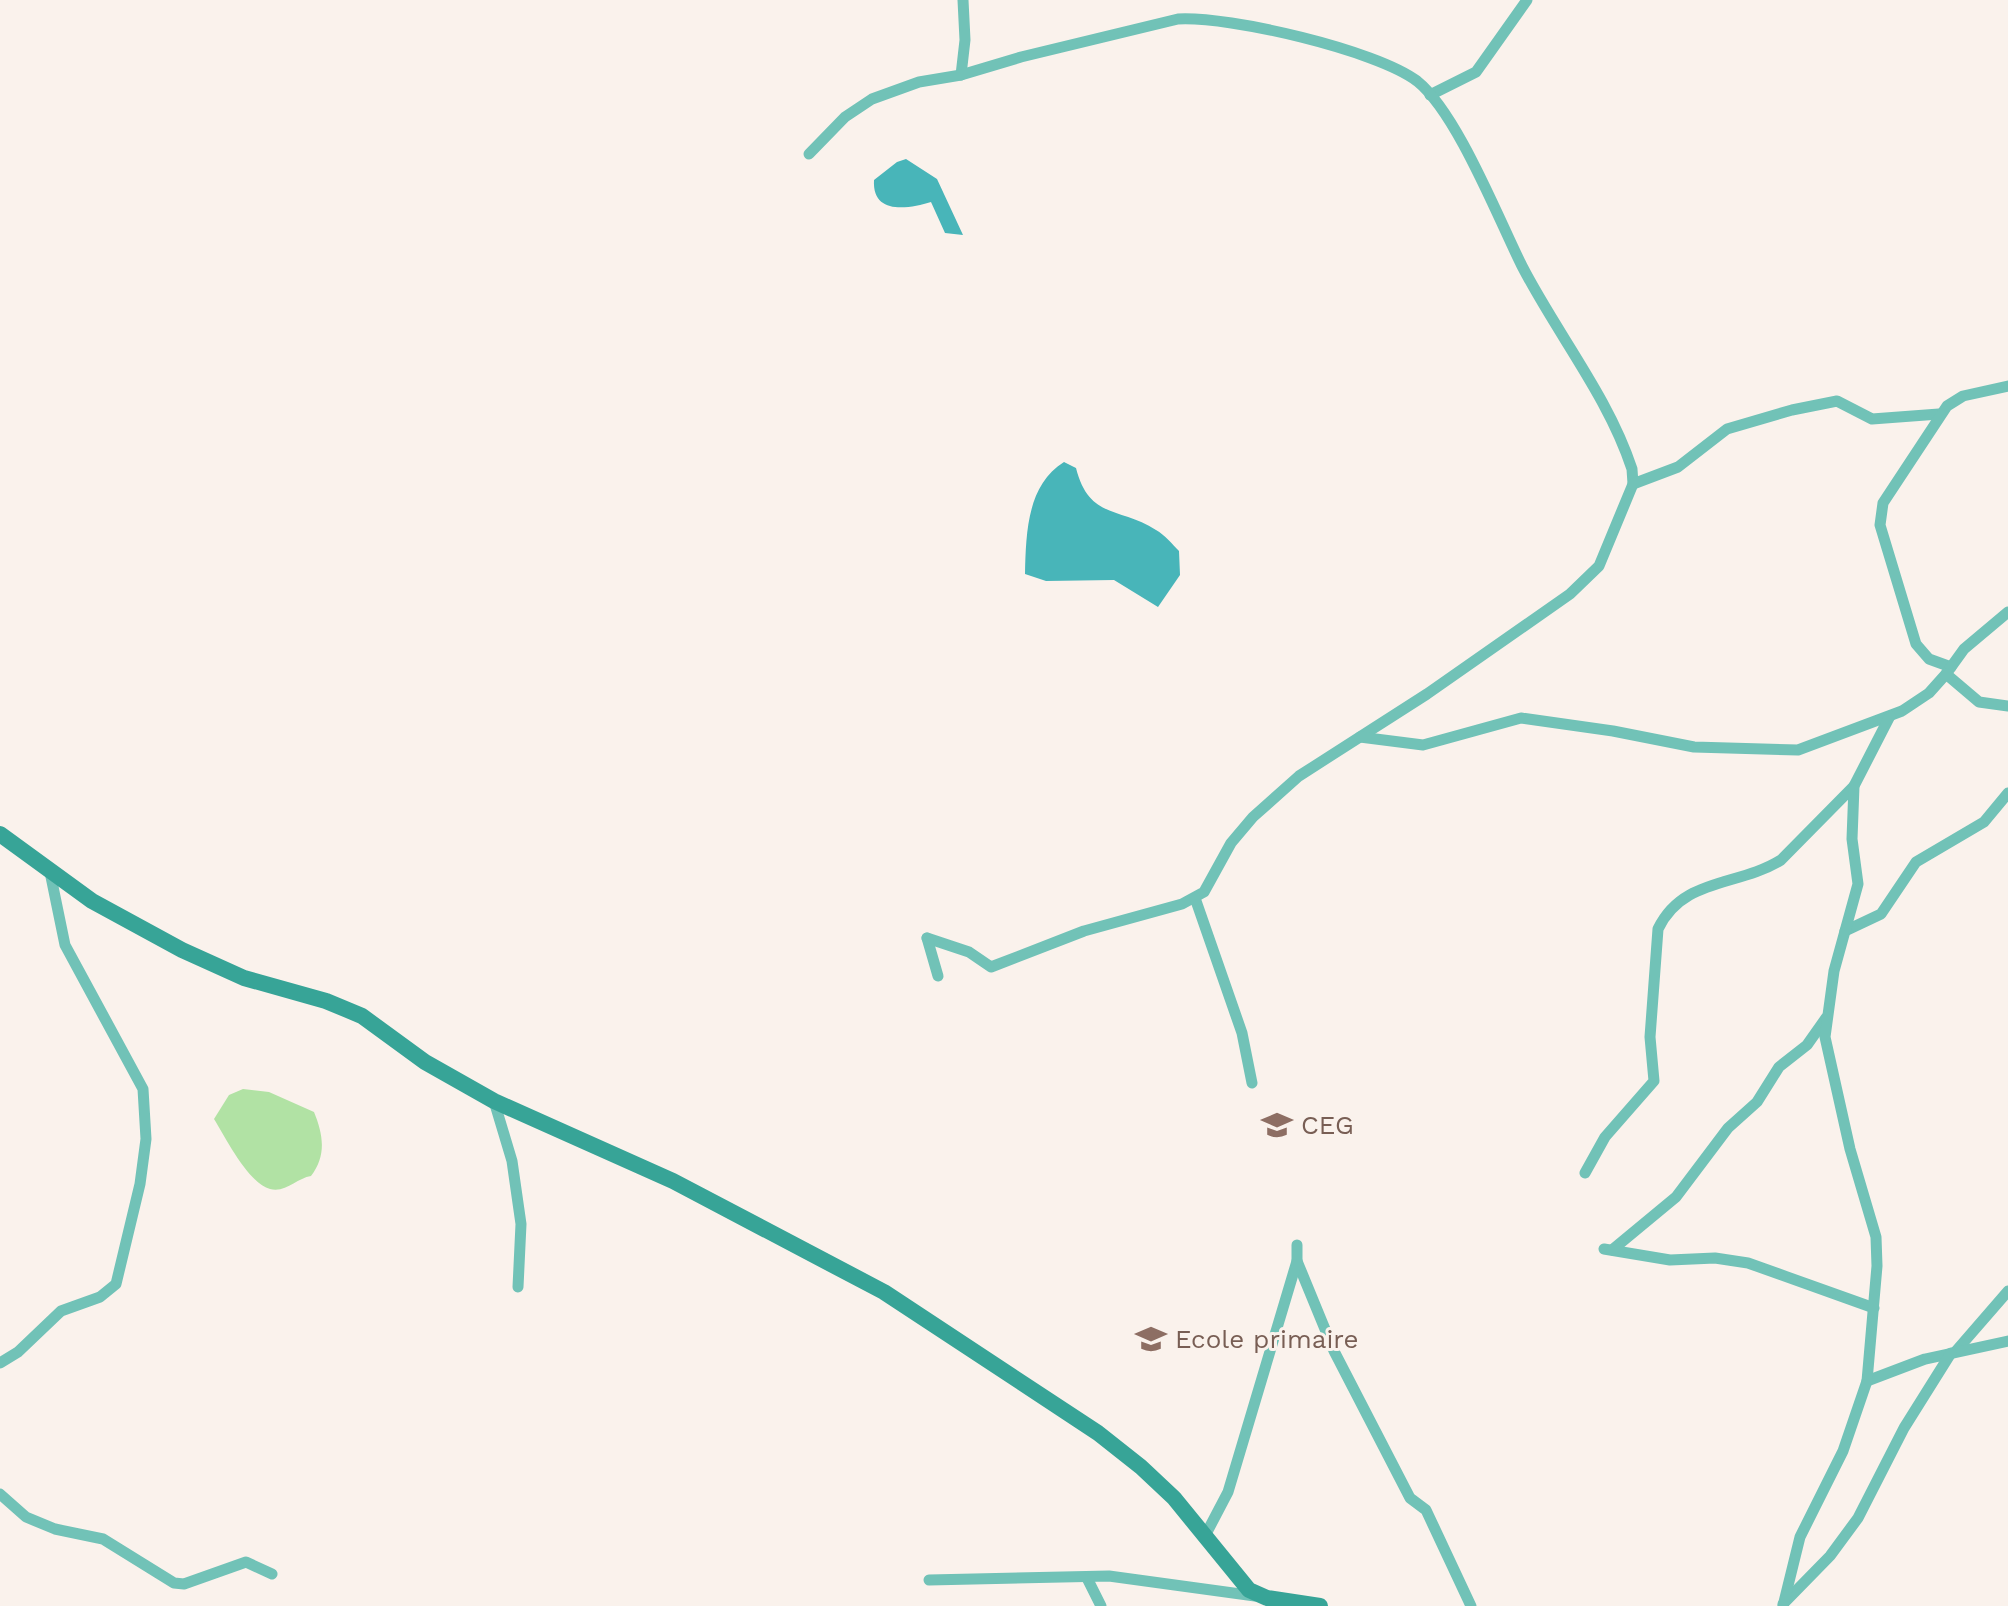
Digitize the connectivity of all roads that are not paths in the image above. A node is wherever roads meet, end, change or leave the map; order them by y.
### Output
1 (963, 0) edge
2 (1527, 0) edge
3 (961, 75) junction
4 (1430, 95) junction
5 (809, 154) dead end
6 (2008, 386) edge
7 (1939, 414) junction
8 (1633, 484) junction
9 (2008, 612) edge
10 (1948, 671) junction
11 (2008, 706) edge
12 (1890, 716) junction
13 (1360, 737) junction
14 (1854, 786) junction
15 (2008, 793) edge
16 (0, 834) edge
17 (50, 872) junction
18 (1195, 898) junction
19 (1845, 931) junction
20 (938, 976) dead end
21 (1827, 1015) junction
22 (1252, 1083) dead end
23 (494, 1101) junction
24 (1585, 1173) dead end
25 (1297, 1245) dead end
26 (1297, 1261) junction
27 (518, 1287) dead end
28 (2008, 1291) edge
29 (1874, 1308) junction
30 (2008, 1341) edge
31 (1954, 1352) junction
32 (0, 1363) edge
33 (1867, 1381) junction
34 (0, 1494) edge
35 (1206, 1534) junction
36 (272, 1574) dead end
37 (1087, 1578) junction
38 (929, 1580) dead end
39 (1267, 1598) junction
40 (1783, 1605) edge
41 (1101, 1606) edge
42 (1320, 1606) edge
43 (1471, 1606) edge

1 - 3 street
2 - 4 street
3 - 4 street
3 - 5 street
4 - 8 street
6 - 7 street
7 - 8 street
7 - 10 street
8 - 13 street
9 - 10 street
10 - 11 street
10 - 12 street
12 - 13 street
12 - 14 street
13 - 18 street
14 - 19 street
14 - 24 street
15 - 19 street
16 - 17 street
17 - 23 street
17 - 32 street
18 - 20 street
18 - 22 street
19 - 21 street
21 - 29 street
21 - 29 street
23 - 27 street
23 - 35 street
25 - 26 street
26 - 35 street
26 - 43 street
28 - 31 street
29 - 33 street
30 - 31 street
31 - 33 street
31 - 40 street
33 - 40 street
34 - 36 street
35 - 39 street
37 - 38 street
37 - 39 street
37 - 41 street
39 - 42 street

